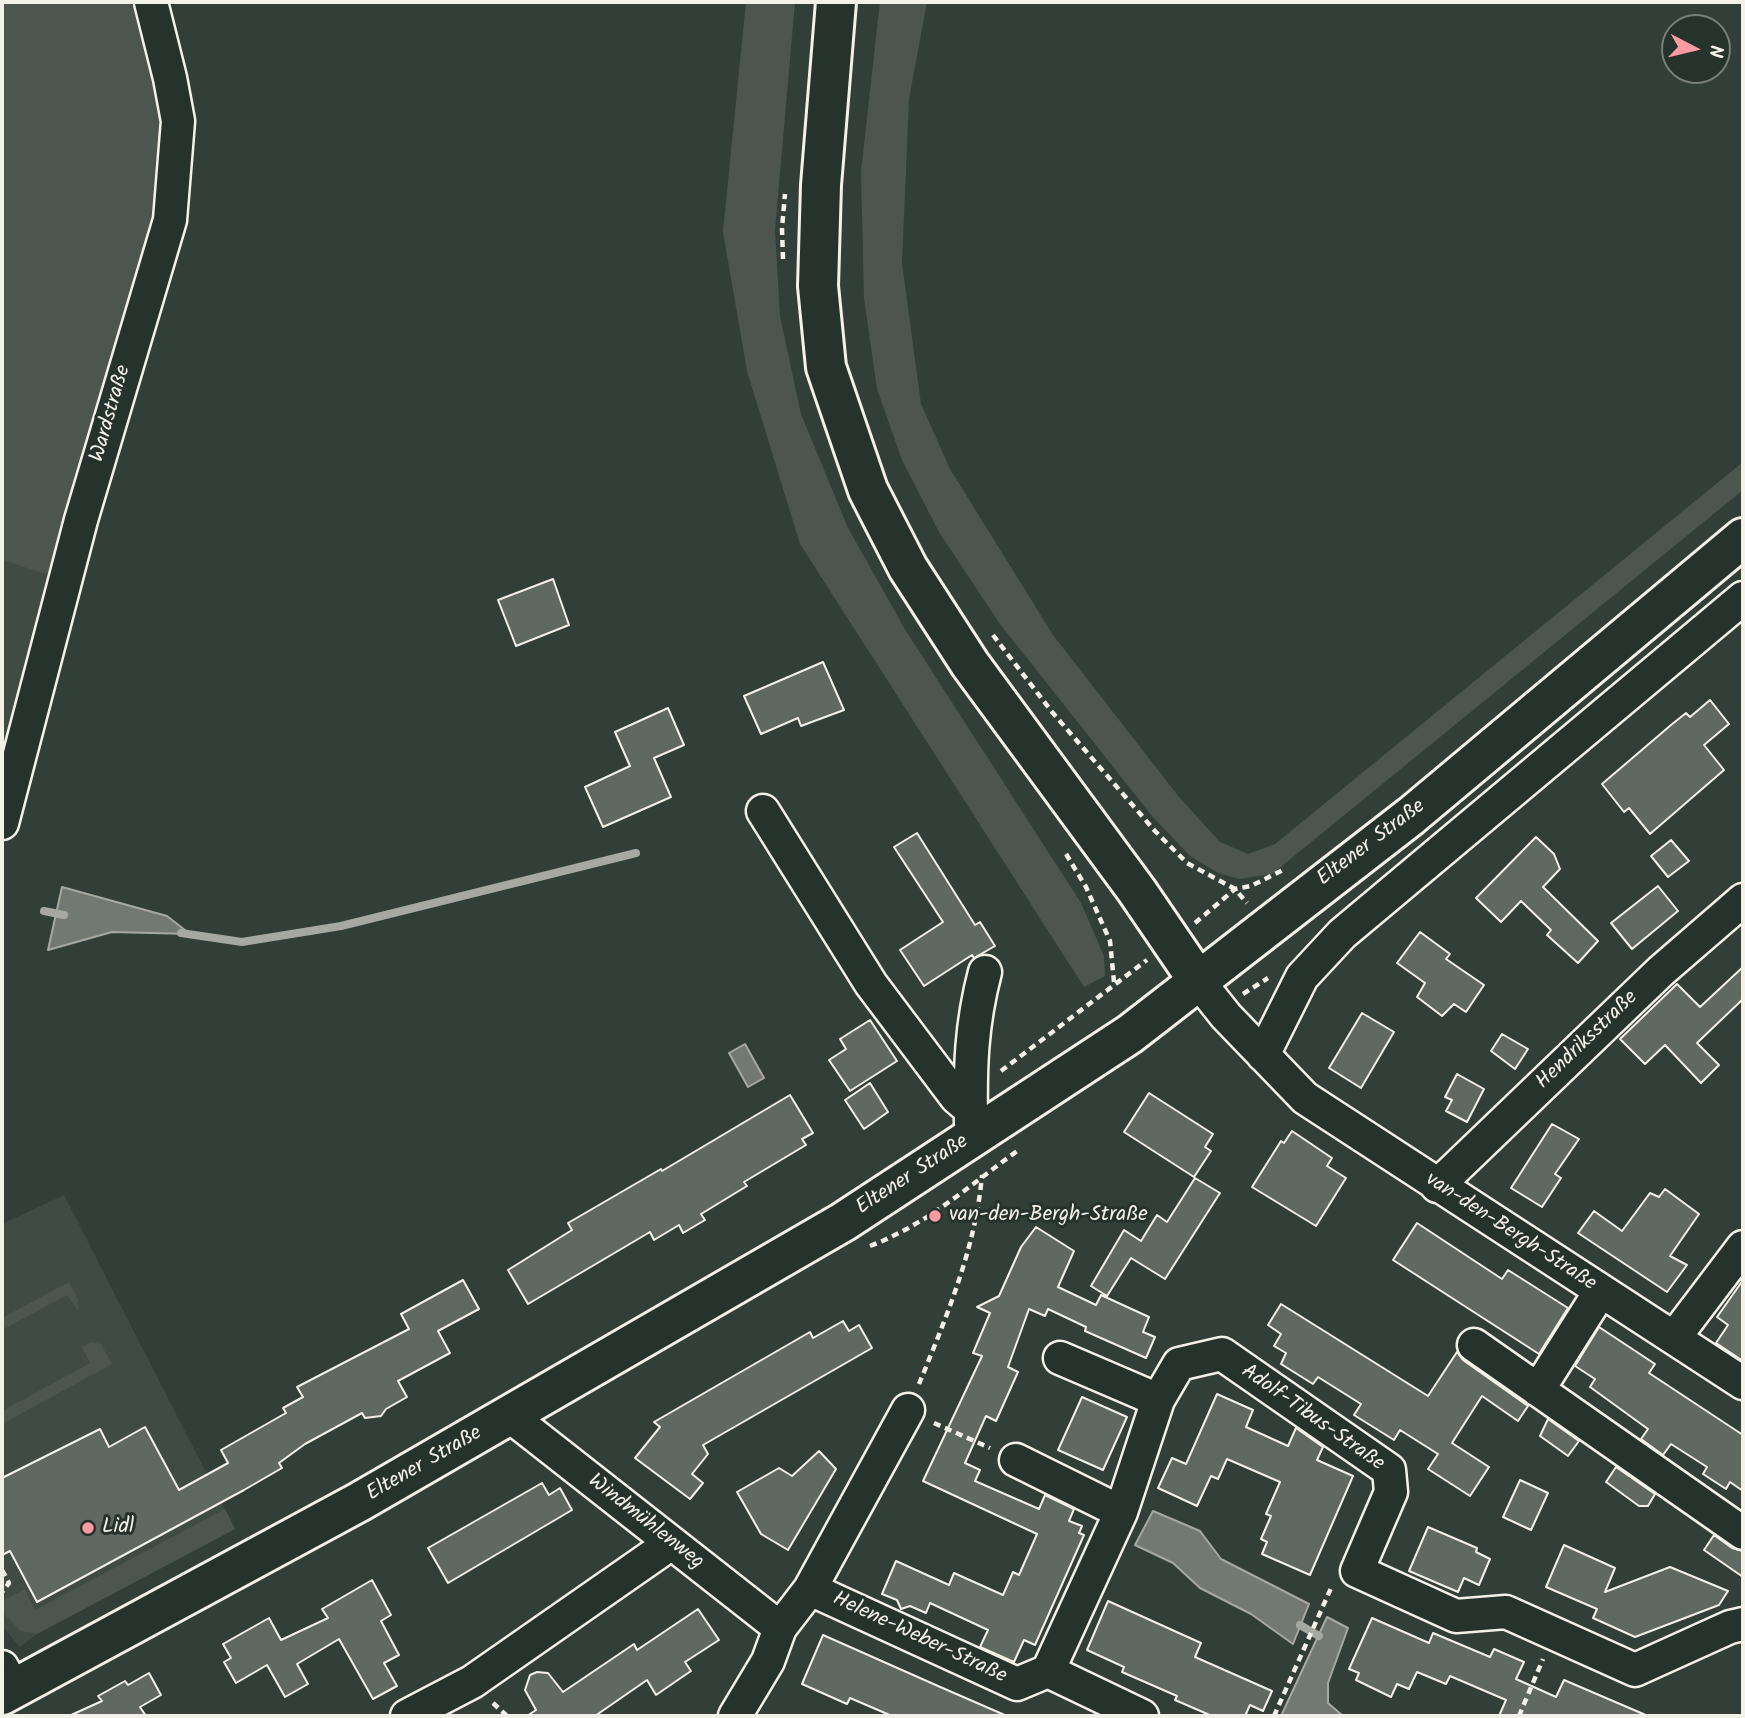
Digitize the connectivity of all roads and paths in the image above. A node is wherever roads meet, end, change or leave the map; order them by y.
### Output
1 (150, 2) edge
2 (836, 2) edge
3 (1743, 538) edge
4 (1743, 598) edge
5 (986, 625) dead end
6 (763, 811) dead end
7 (2, 823) edge
8 (1235, 889) dead end
9 (1743, 900) edge
10 (985, 972) dead end
11 (1199, 982) junction
12 (1263, 1055) junction
13 (975, 1126) junction
14 (1437, 1186) junction
15 (1743, 1247) edge
16 (1600, 1292) junction
17 (1674, 1338) junction
18 (1474, 1345) dead end
19 (1060, 1358) dead end
20 (1743, 1382) edge
21 (1538, 1390) junction
22 (1158, 1401) junction
23 (908, 1410) junction
24 (510, 1416) junction
25 (1016, 1460) joint
26 (1121, 1512) junction
27 (1743, 1533) edge
28 (670, 1544) junction
29 (2, 1570) edge
30 (810, 1589) junction
31 (2, 1592) edge
32 (1324, 1607) dead end
33 (1743, 1624) edge
34 (780, 1628) junction
35 (1554, 1633) junction
36 (1048, 1671) junction
37 (6, 1684) edge
38 (407, 1716) edge
39 (735, 1716) edge
40 (1142, 1716) edge
41 (1274, 1716) edge
42 (1519, 1716) edge

1 - 7 street, Wardstraße
2 - 11 main road
3 - 11 main road, Eltener Straße
4 - 12 street
5 - 8 path
6 - 13 street
9 - 14 street, Hendriksstraße
10 - 13 street
11 - 12 street, van-den-Bergh-Straße
11 - 13 main road, Eltener Straße
12 - 14 street, van-den-Bergh-Straße
13 - 23 path
13 - 24 main road, Eltener Straße
14 - 16 street, van-den-Bergh-Straße
15 - 17 street
16 - 17 street, van-den-Bergh-Straße
16 - 21 street
17 - 20 street, van-den-Bergh-Straße
18 - 21 street
19 - 22 street
21 - 27 street
22 - 26 street, Adolf-Tibus-Straße
22 - 35 street, Adolf-Tibus-Straße
23 - 25 path
23 - 30 street
24 - 28 street, Windmühlenweg
24 - 37 main road, Eltener Straße
25 - 26 street
26 - 36 street, Adolf-Tibus-Straße
28 - 34 street, Windmühlenweg
28 - 38 street
29 - 31 path
30 - 34 street
30 - 36 street, Helene-Weber-Straße
32 - 41 path
33 - 35 street, Adolf-Tibus-Straße
34 - 39 street
35 - 42 path
36 - 40 street

